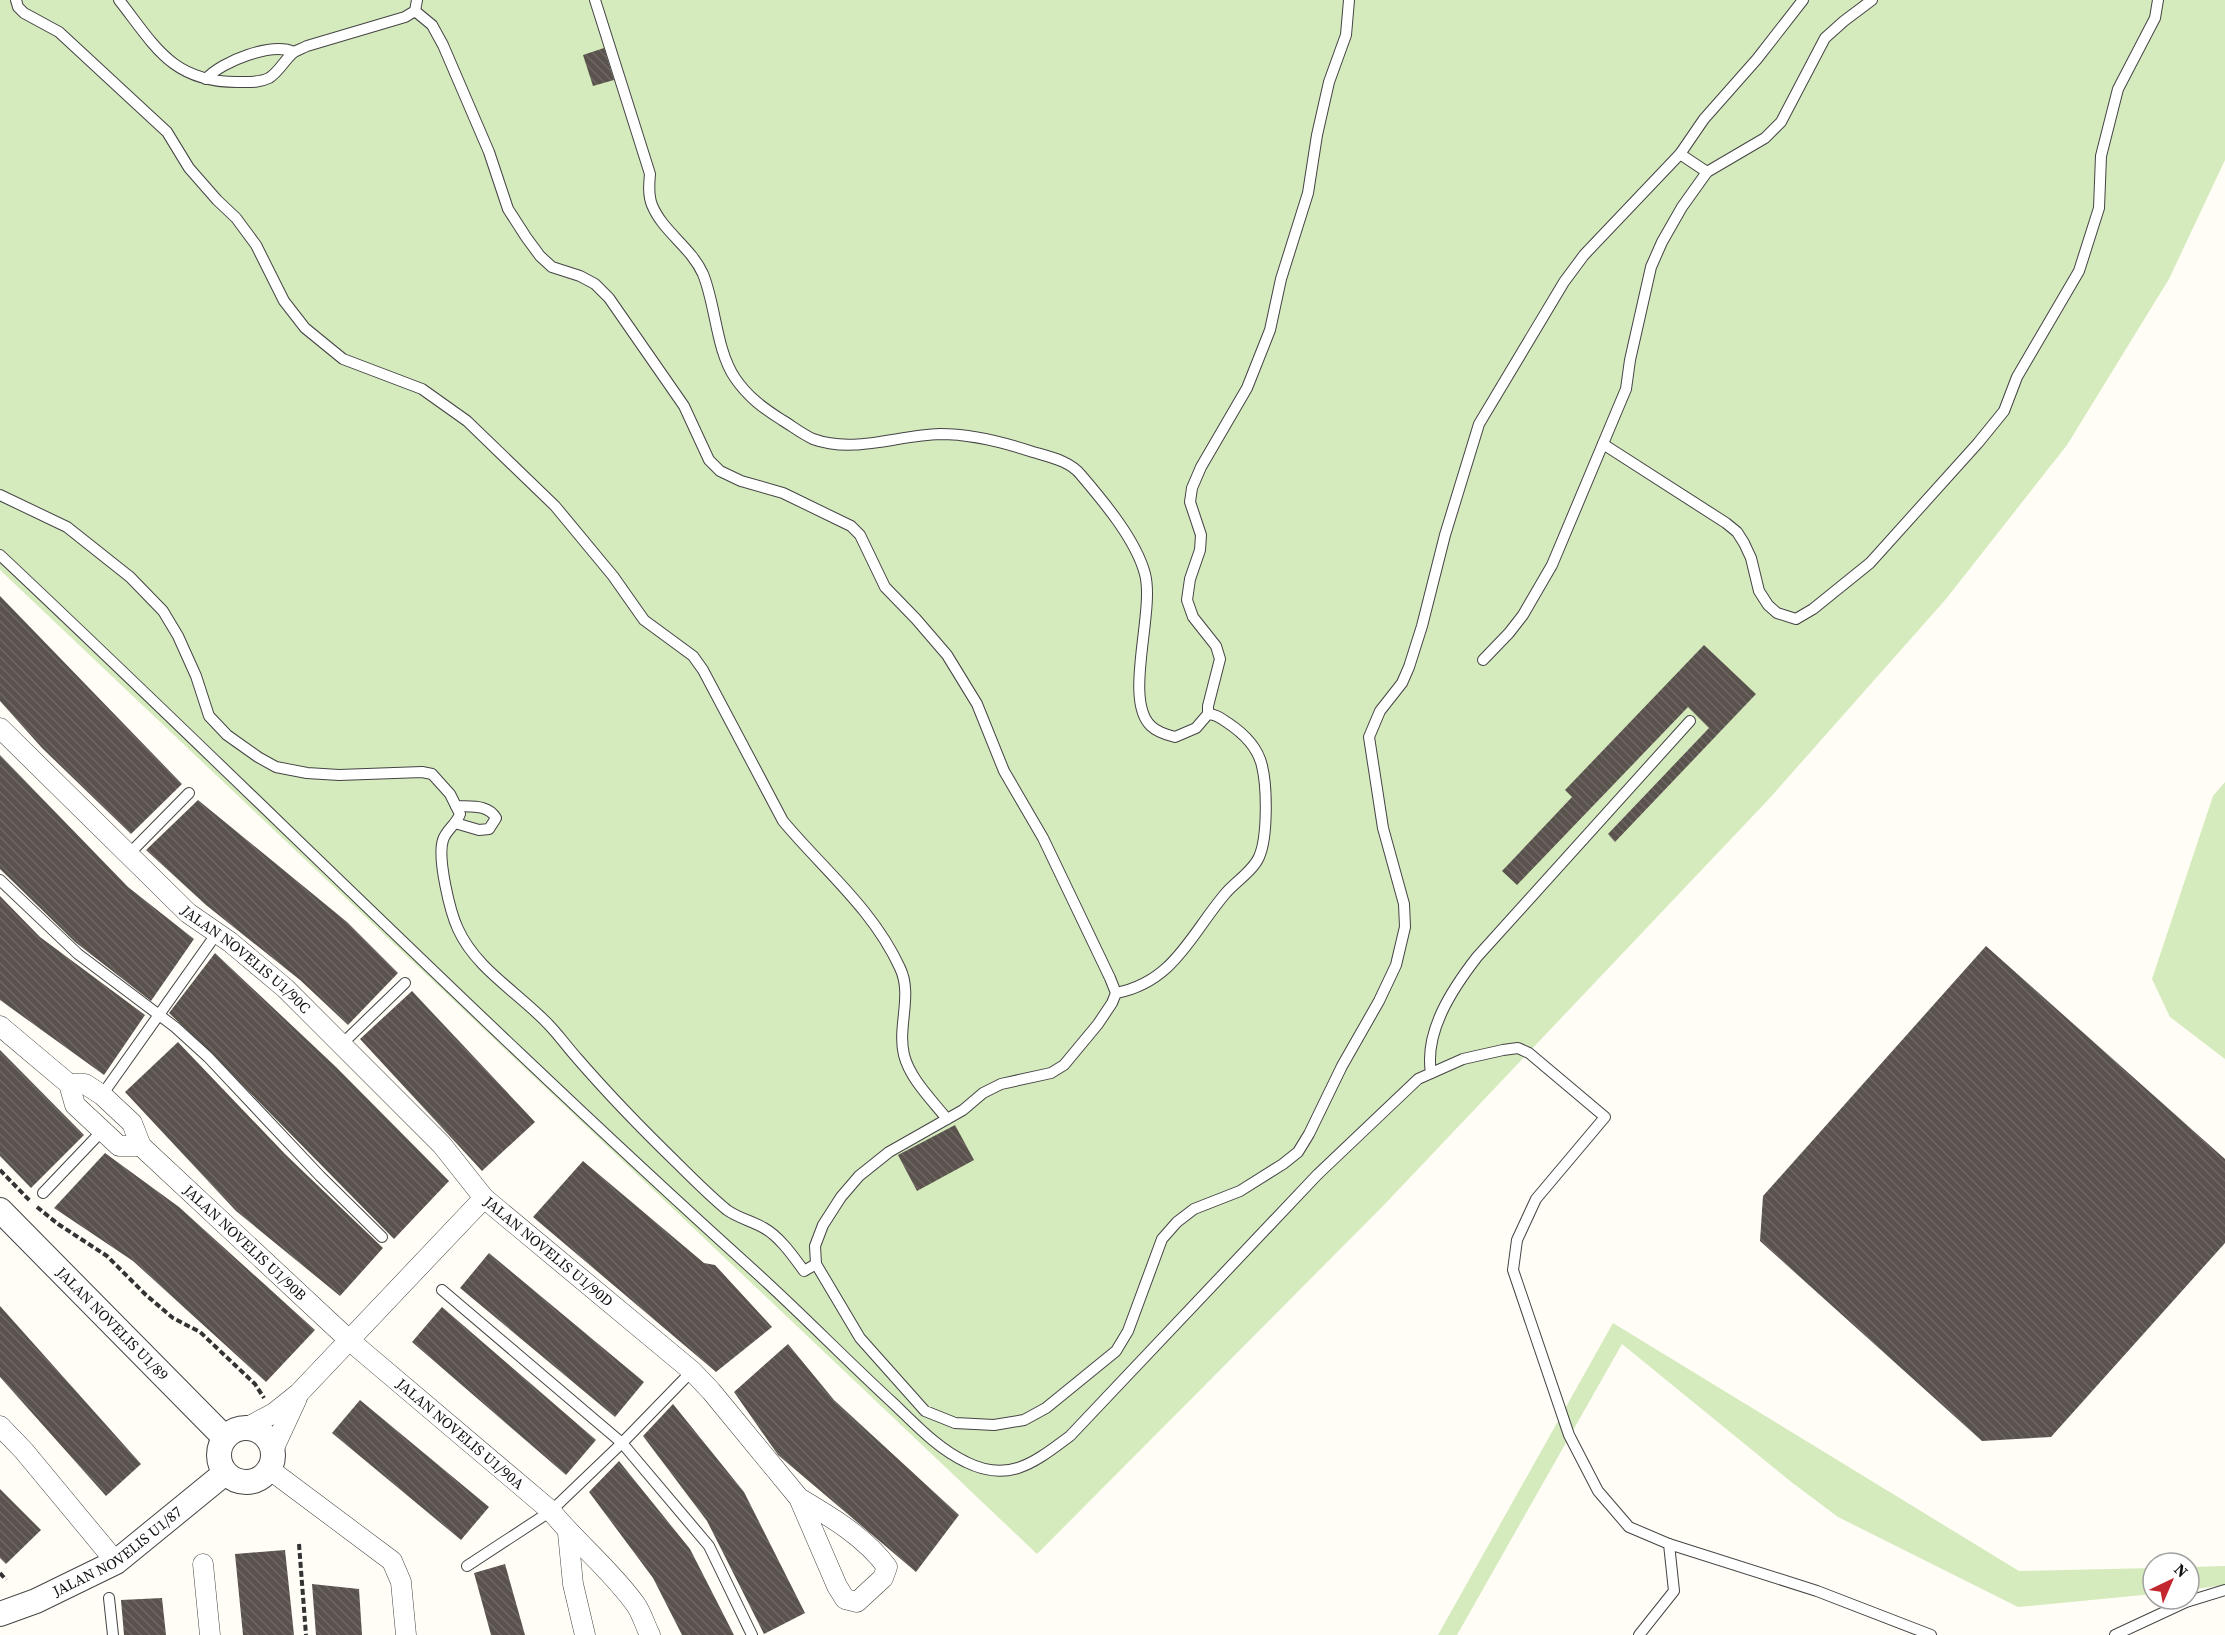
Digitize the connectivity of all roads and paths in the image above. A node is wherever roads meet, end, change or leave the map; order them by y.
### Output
1 (16, 0) edge
2 (119, 0) edge
3 (595, 0) edge
4 (1349, 0) edge
5 (1803, 0) edge
6 (1872, 0) edge
7 (2158, 0) edge
8 (416, 6) edge
9 (294, 52) junction
10 (206, 79) junction
11 (1680, 154) junction
12 (1707, 172) junction
13 (1603, 444) junction
14 (0, 495) edge
15 (0, 555) edge
16 (1483, 660) dead end
17 (1208, 714) junction
18 (1690, 720) dead end
19 (0, 728) edge
20 (189, 793) dead end
21 (456, 806) junction
22 (455, 824) junction
23 (128, 855) junction
24 (0, 880) edge
25 (217, 933) junction
26 (405, 983) dead end
27 (1116, 993) junction
28 (158, 1015) junction
29 (0, 1026) edge
30 (342, 1044) junction
31 (1431, 1073) junction
32 (69, 1084) junction
33 (102, 1095) junction
34 (947, 1119) junction
35 (102, 1131) junction
36 (141, 1146) junction
37 (0, 1170) edge
38 (42, 1193) dead end
39 (484, 1198) junction
40 (0, 1210) edge
41 (382, 1237) dead end
42 (816, 1264) junction
43 (442, 1290) dead end
44 (350, 1340) junction
45 (692, 1371) junction
46 (299, 1393) junction
47 (274, 1413) junction
48 (0, 1426) edge
49 (235, 1433) junction
50 (622, 1443) junction
51 (271, 1460) junction
52 (225, 1473) junction
53 (799, 1498) junction
54 (551, 1510) junction
55 (568, 1533) junction
56 (299, 1544) dead end
57 (1669, 1544) junction
58 (116, 1562) junction
59 (204, 1564) dead end
60 (467, 1566) dead end
61 (0, 1573) edge
62 (6, 1580) dead end
63 (2225, 1590) edge
64 (109, 1598) dead end
65 (0, 1614) edge
66 (113, 1635) edge
67 (210, 1635) edge
68 (306, 1635) edge
69 (406, 1635) edge
70 (585, 1635) edge
71 (650, 1635) edge
72 (752, 1635) edge
73 (1639, 1635) edge
74 (1931, 1635) edge
75 (2115, 1635) edge

1 - 34 lane
2 - 10 lane
3 - 17 lane
4 - 17 lane
5 - 11 lane
6 - 12 lane
7 - 13 lane
8 - 9 lane
8 - 27 lane
9 - 10 lane
9 - 10 lane
11 - 12 lane
11 - 42 lane
12 - 13 lane
13 - 16 lane
14 - 21 lane
15 - 31 lane
17 - 27 lane
18 - 31 lane
19 - 23 street, JALAN NOVELIS U1/90C
20 - 23 lane
21 - 22 lane
21 - 22 lane
22 - 42 lane
23 - 25 street, JALAN NOVELIS U1/90C
24 - 28 lane
25 - 28 lane
25 - 30 street, JALAN NOVELIS U1/90C
26 - 30 lane
27 - 34 lane
28 - 33 lane
28 - 41 lane
29 - 32 street, JALAN NOVELIS U1/90B
30 - 39 street, JALAN NOVELIS U1/90C
31 - 57 lane
32 - 33 street, JALAN NOVELIS U1/90B
32 - 35 street, JALAN NOVELIS U1/90B
33 - 36 street, JALAN NOVELIS U1/90B
34 - 42 lane
35 - 36 street, JALAN NOVELIS U1/90B
35 - 38 lane
36 - 44 street, JALAN NOVELIS U1/90B
37 - 47 path
39 - 44 street, JALAN NOVELIS U1/90D
39 - 45 street, JALAN NOVELIS U1/90D
40 - 49 street, JALAN NOVELIS U1/89
43 - 50 lane
44 - 46 street, JALAN NOVELIS U1/90D
44 - 54 street, JALAN NOVELIS U1/90A
45 - 50 lane
45 - 53 street, JALAN NOVELIS U1/90D
46 - 47 street, JALAN NOVELIS U1/90D
46 - 51 street, JALAN NOVELIS U1/90D
47 - 49 street, JALAN NOVELIS U1/90D
48 - 58 street
49 - 51 street
49 - 52 street
50 - 54 lane
50 - 72 lane
51 - 52 street
51 - 69 street
52 - 58 street, JALAN NOVELIS U1/87
53 - 53 street, JALAN NOVELIS U1/90D
54 - 55 street, JALAN NOVELIS U1/90A
54 - 60 lane
55 - 70 street
55 - 71 street, JALAN NOVELIS U1/90A
56 - 68 path
57 - 73 lane
57 - 74 lane
58 - 65 street, JALAN NOVELIS U1/87
59 - 67 street
61 - 62 path
63 - 75 lane
64 - 66 lane

